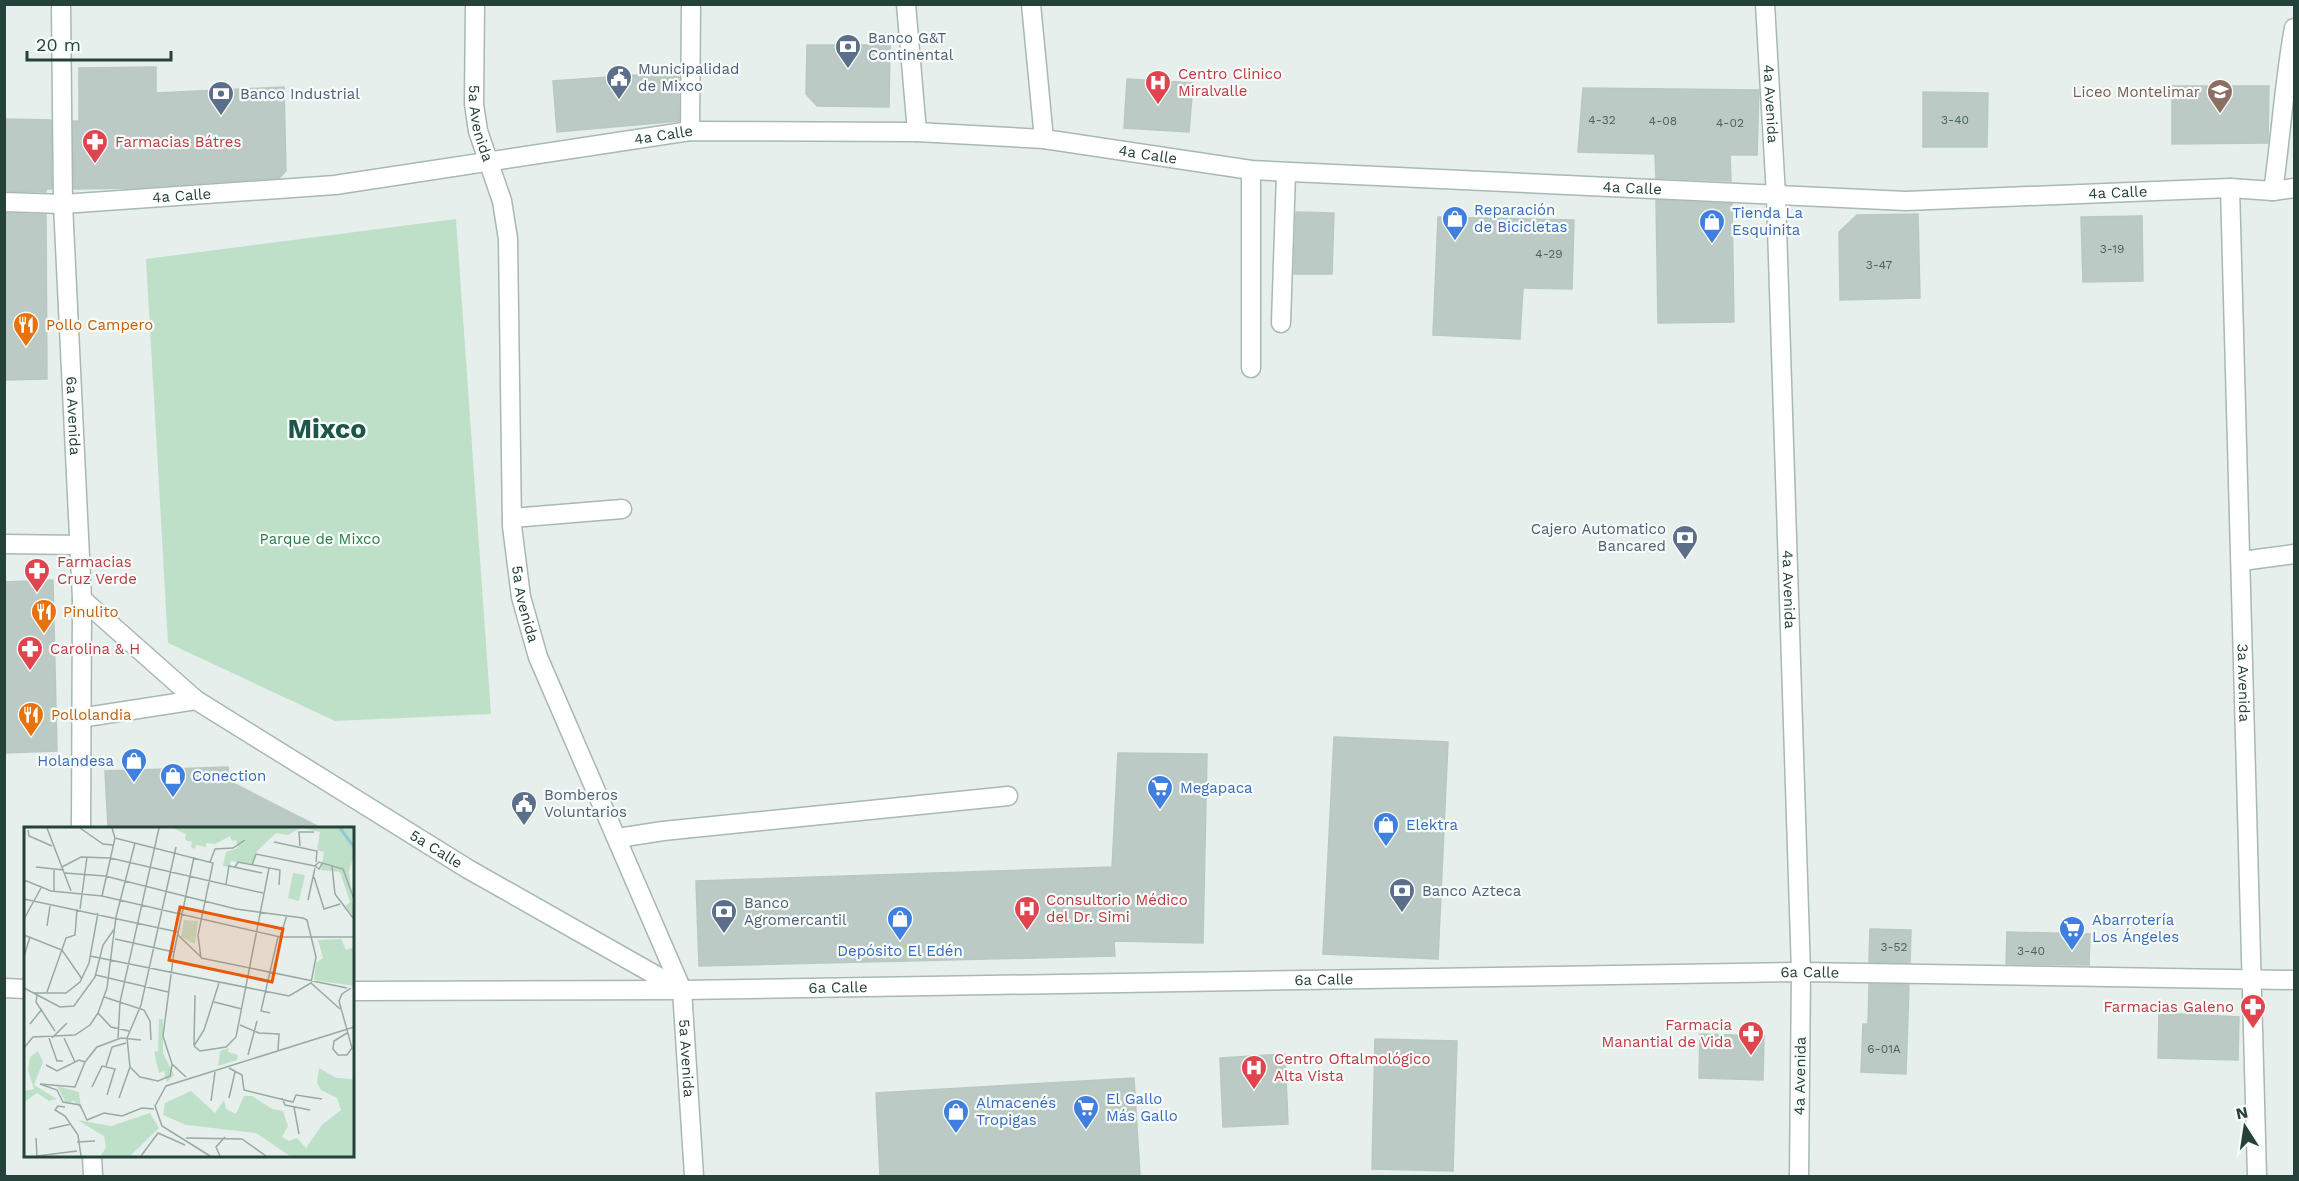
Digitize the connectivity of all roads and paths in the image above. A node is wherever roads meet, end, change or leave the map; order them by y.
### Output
1 (61, 4) edge
2 (475, 4) edge
3 (691, 4) edge
4 (906, 4) edge
5 (1031, 4) edge
6 (1765, 4) edge
7 (2295, 28) edge
8 (690, 131) junction
9 (917, 132) junction
10 (1044, 140) junction
11 (487, 162) junction
12 (1251, 170) junction
13 (1286, 173) junction
14 (2230, 188) junction
15 (2295, 188) edge
16 (2273, 191) junction
17 (1776, 196) junction
18 (4, 202) edge
19 (63, 204) junction
20 (1281, 323) dead end
21 (1251, 369) dead end
22 (622, 509) dead end
23 (512, 518) junction
24 (4, 544) edge
25 (79, 544) junction
26 (2295, 554) edge
27 (2242, 561) junction
28 (82, 599) junction
29 (196, 700) junction
30 (80, 718) junction
31 (1008, 796) dead end
32 (81, 827) edge
33 (618, 838) junction
34 (1801, 972) junction
35 (2252, 977) junction
36 (2295, 980) edge
37 (4, 988) edge
38 (24, 989) edge
39 (682, 990) junction
40 (354, 991) edge
41 (92, 1157) edge
42 (93, 1176) edge
43 (694, 1176) edge
44 (1799, 1176) edge
45 (2257, 1176) edge

1 - 19 street, 6a Avenida
2 - 11 street, 5a Avenida
3 - 8 street
4 - 9 street
5 - 10 street
6 - 17 street, 4a Avenida
7 - 16 street
8 - 9 street, 4a Calle
8 - 11 street, 4a Calle
9 - 10 street, 4a Calle
10 - 12 street, 4a Calle
11 - 19 street, 4a Calle
11 - 23 street, 5a Avenida
12 - 13 street, 4a Calle
12 - 21 street
13 - 17 street, 4a Calle
13 - 20 street
14 - 16 street, 4a Calle
14 - 17 street, 4a Calle
14 - 27 street, 3a Avenida
15 - 16 street, 4a Calle
17 - 34 street, 4a Avenida
18 - 19 street, 4a Calle
19 - 25 street, 6a Avenida
22 - 23 street
23 - 33 street, 5a Avenida
24 - 25 street
25 - 28 street, 6a Avenida
26 - 27 street
27 - 35 street, 3a Avenida
28 - 29 street, 5a Calle
28 - 30 street, 6a Avenida
29 - 30 street
29 - 39 street, 5a Calle
30 - 32 street, 6a Avenida
31 - 33 street
33 - 39 street, 5a Avenida
34 - 35 street, 6a Calle
34 - 39 street, 6a Calle
34 - 44 street, 4a Avenida
35 - 36 street, 6a Calle
35 - 45 street, 3a Avenida
37 - 38 street
39 - 40 street, 6a Calle
39 - 43 street, 5a Avenida
41 - 42 street

